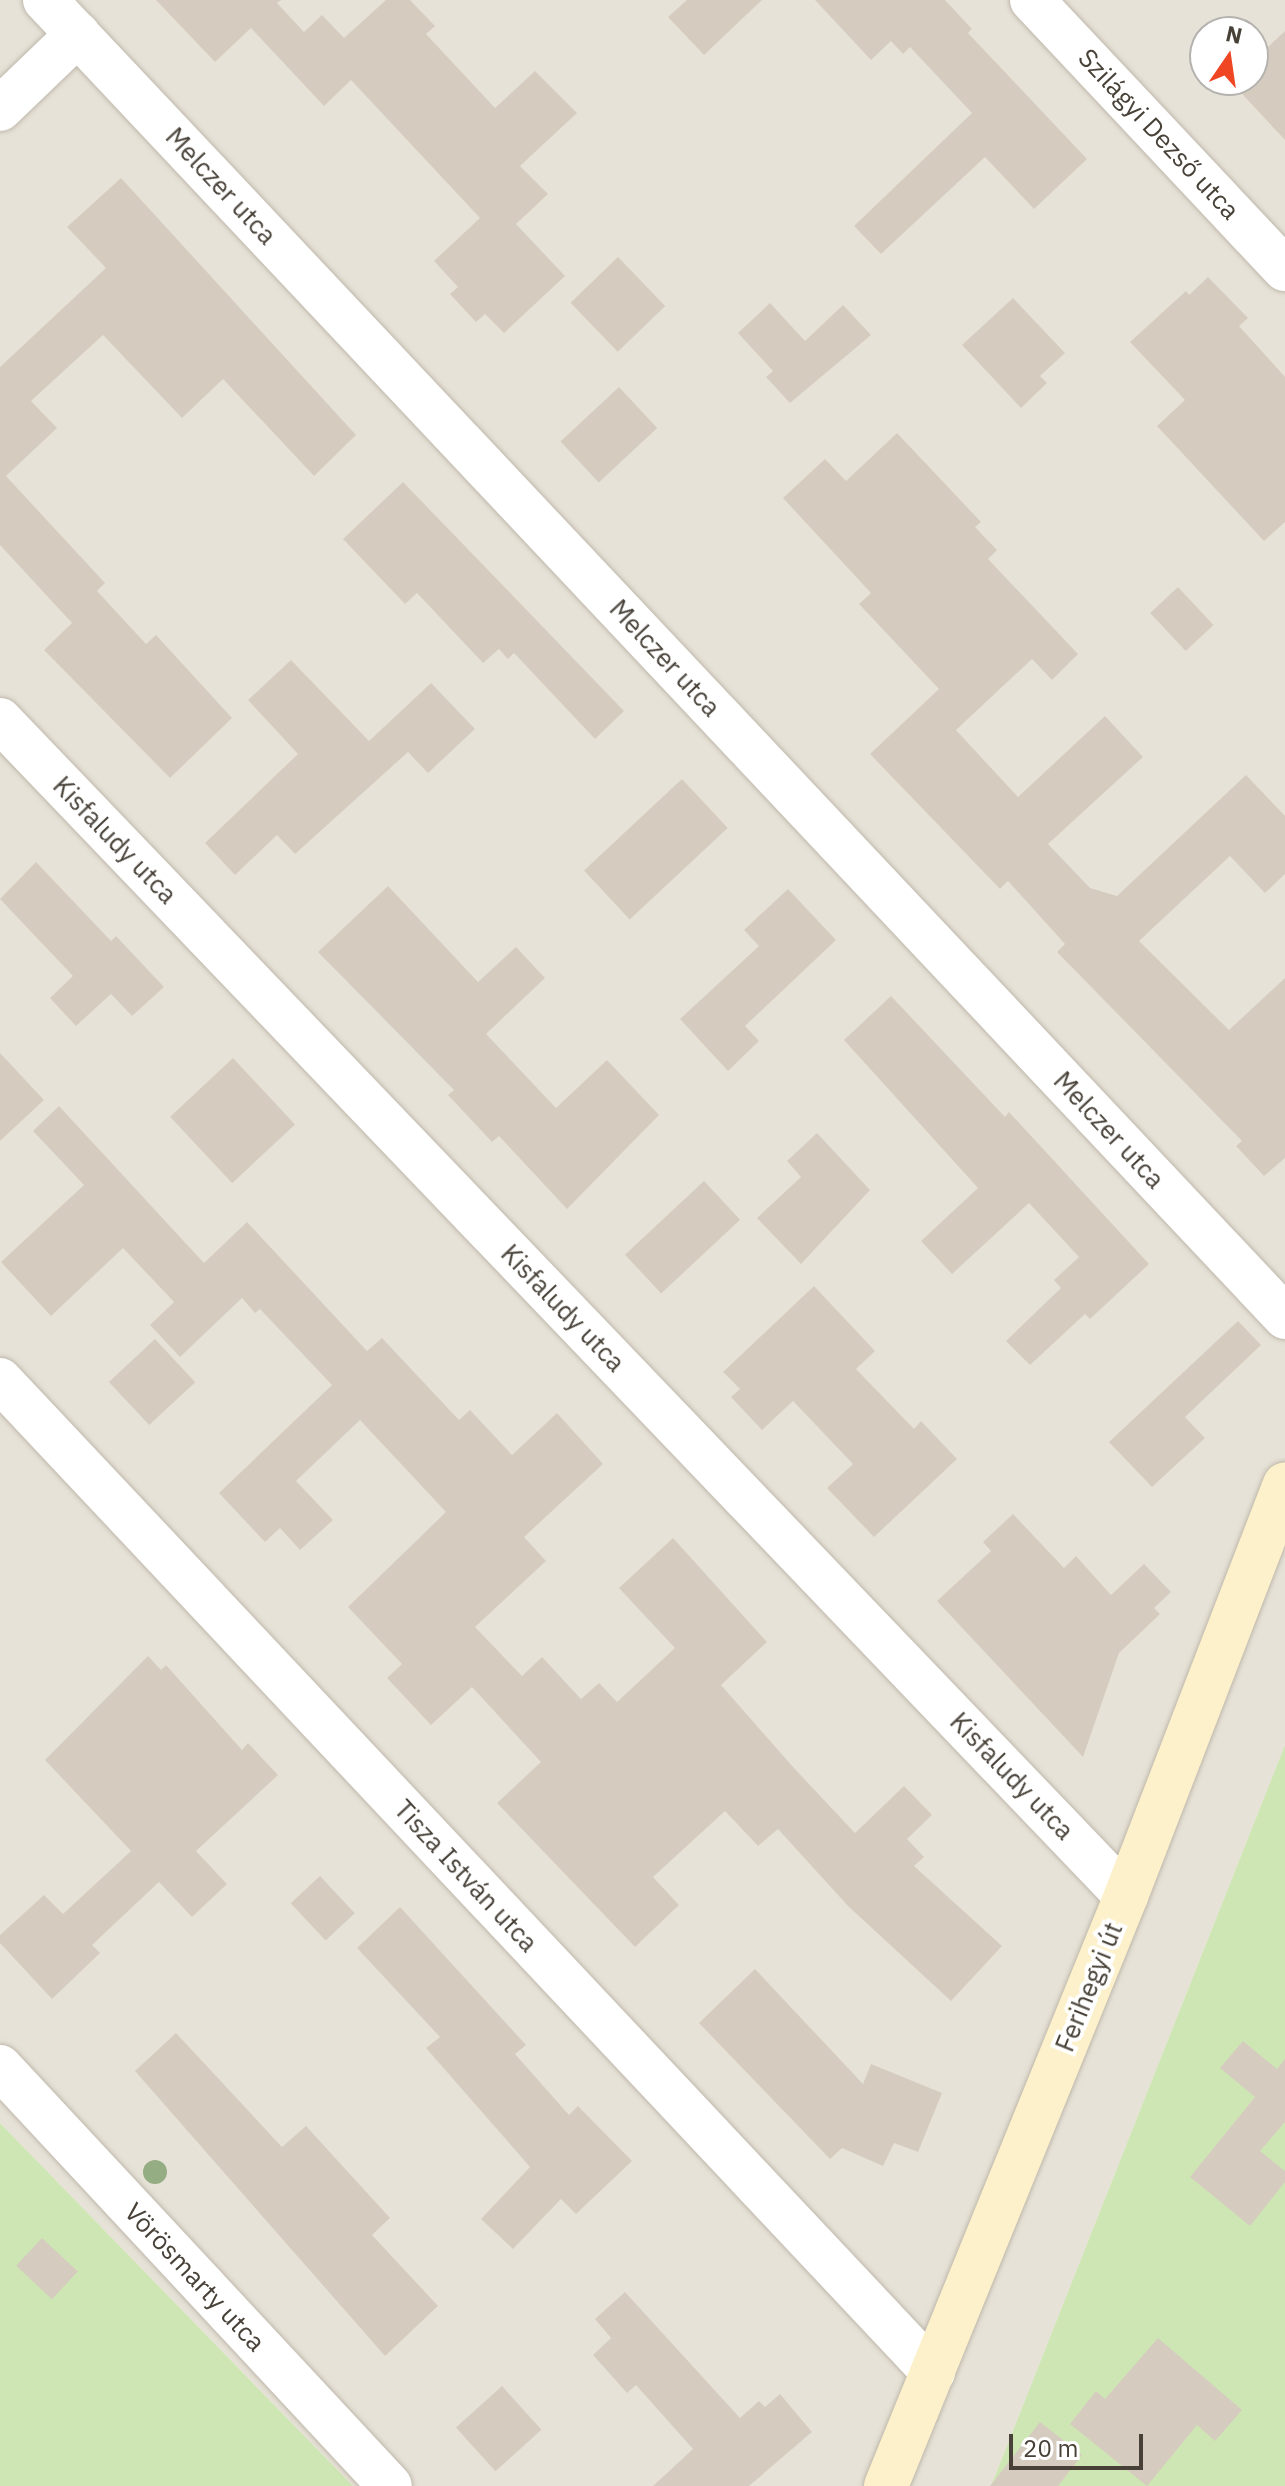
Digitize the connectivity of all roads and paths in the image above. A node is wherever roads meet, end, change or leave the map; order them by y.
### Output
1 (45, 0) edge
2 (1032, 0) edge
3 (78, 34) junction
4 (0, 109) edge
5 (1285, 269) edge
6 (0, 720) edge
7 (1285, 1317) edge
8 (0, 1380) edge
9 (1285, 1485) edge
10 (1126, 1896) junction
11 (0, 2067) edge
12 (933, 2372) junction
13 (390, 2486) edge
14 (886, 2486) edge

1 - 3 street, Melczer utca
2 - 5 street, Szilágyi Dezső utca
3 - 4 street
3 - 7 street, Melczer utca
6 - 10 street, Kisfaludy utca
8 - 12 street, Tisza István utca
9 - 10 main road, Ferihegyi út
10 - 12 main road, Ferihegyi út
11 - 13 street, Vörösmarty utca
12 - 14 main road, Ferihegyi út

